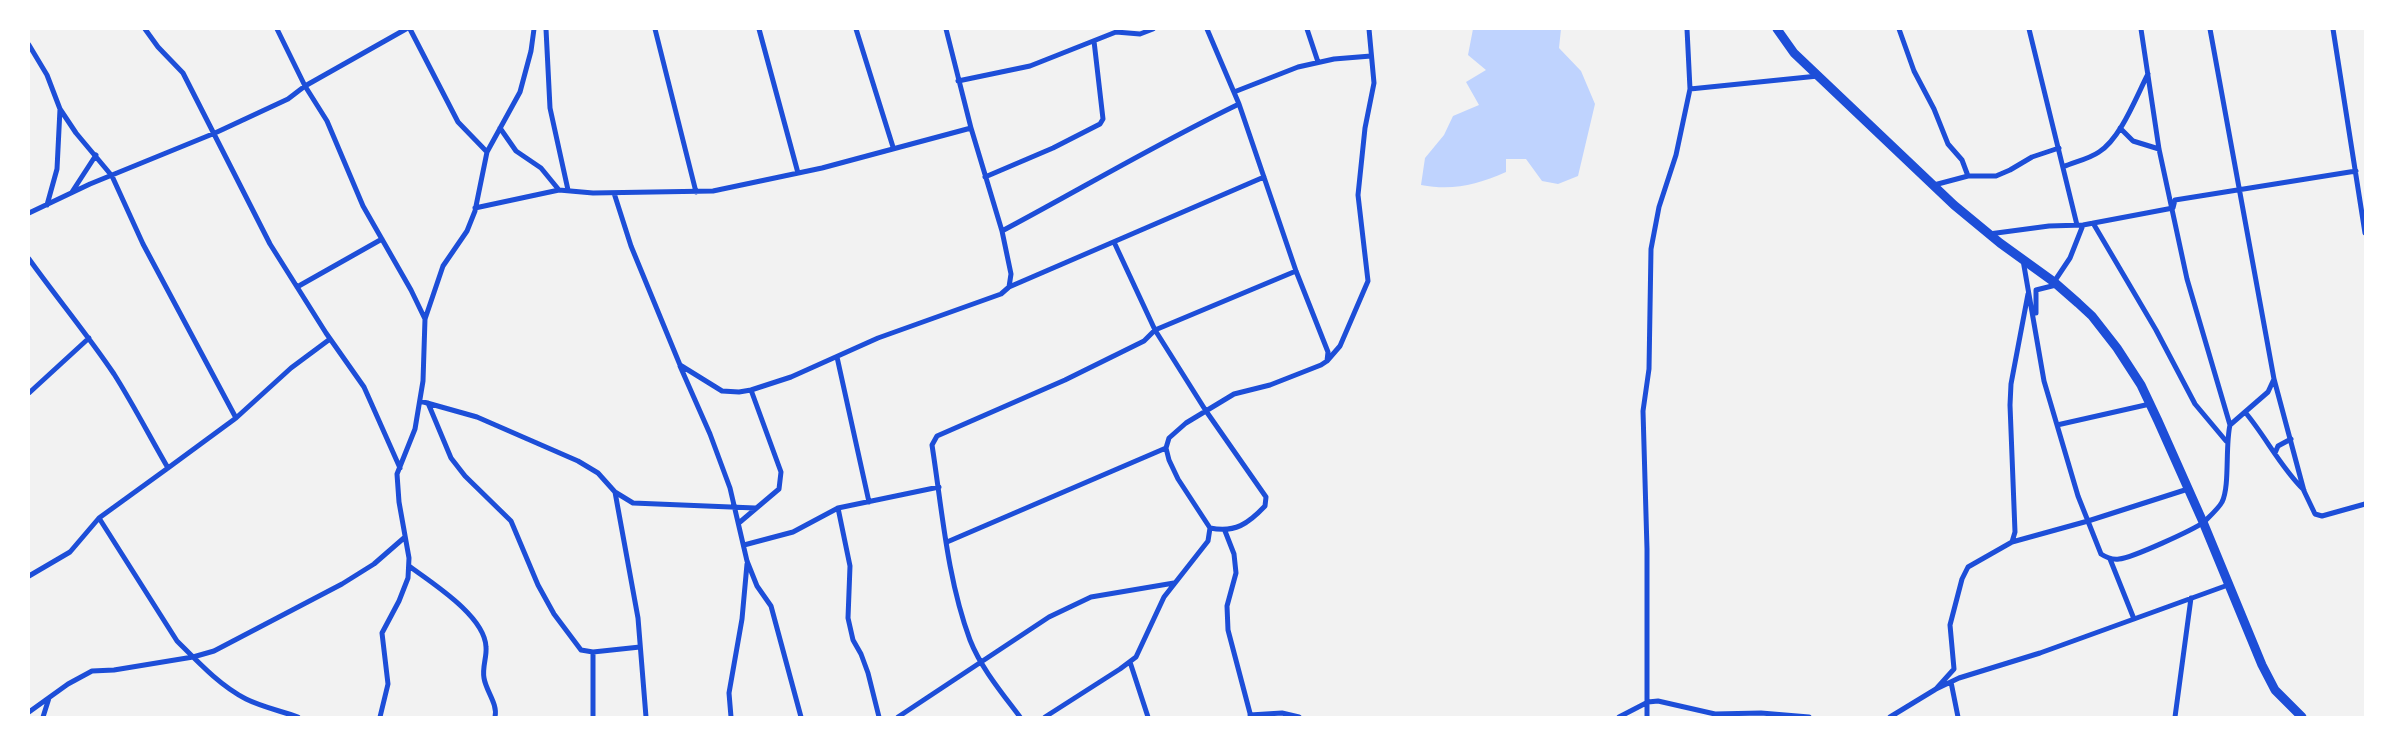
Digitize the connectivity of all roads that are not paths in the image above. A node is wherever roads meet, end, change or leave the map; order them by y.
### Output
1 (145, 29) edge
2 (277, 29) edge
3 (408, 29) edge
4 (534, 29) edge
5 (546, 29) edge
6 (655, 29) edge
7 (759, 29) edge
8 (856, 29) edge
9 (946, 29) edge
10 (1153, 29) edge
11 (1207, 29) edge
12 (1306, 29) edge
13 (1369, 29) edge
14 (1694, 29) edge
15 (1777, 29) edge
16 (1899, 29) edge
17 (2029, 29) edge
18 (2141, 29) edge
19 (2210, 29) edge
20 (2333, 29) edge
21 (1687, 30) edge
22 (1094, 41) junction
23 (29, 45) edge
24 (1371, 56) junction
25 (1318, 62) junction
26 (2148, 73) junction
27 (1818, 76) junction
28 (958, 82) junction
29 (305, 86) junction
30 (1690, 89) junction
31 (1234, 92) junction
32 (1239, 104) junction
33 (60, 109) junction
34 (500, 128) junction
35 (970, 128) junction
36 (2120, 128) junction
37 (215, 134) junction
38 (893, 147) junction
39 (2059, 148) junction
40 (2159, 149) junction
41 (487, 152) junction
42 (96, 155) junction
43 (2063, 167) junction
44 (2356, 171) junction
45 (798, 173) junction
46 (112, 176) junction
47 (1968, 176) junction
48 (986, 177) junction
49 (1264, 177) junction
50 (2365, 182) edge
51 (2358, 183) junction
52 (1933, 185) junction
53 (2240, 189) junction
54 (559, 190) junction
55 (568, 190) junction
56 (696, 192) junction
57 (614, 193) junction
58 (70, 194) junction
59 (47, 205) junction
60 (476, 208) junction
61 (2173, 208) junction
62 (29, 213) edge
63 (2093, 223) junction
64 (2080, 225) junction
65 (1002, 230) junction
66 (2365, 233) edge
67 (1989, 234) junction
68 (382, 239) junction
69 (1114, 242) junction
70 (29, 259) edge
71 (2023, 260) junction
72 (1296, 271) junction
73 (2056, 283) junction
74 (297, 287) junction
75 (1009, 287) junction
76 (2029, 291) junction
77 (425, 319) junction
78 (2036, 324) junction
79 (1155, 330) junction
80 (89, 338) junction
81 (330, 339) junction
82 (837, 356) junction
83 (1327, 361) junction
84 (680, 366) junction
85 (2274, 379) junction
86 (751, 390) junction
87 (29, 393) edge
88 (420, 401) junction
89 (428, 403) junction
90 (2150, 404) junction
91 (1206, 411) junction
92 (2246, 412) junction
93 (236, 418) junction
94 (2057, 425) junction
95 (2230, 426) junction
96 (2290, 439) junction
97 (2226, 441) junction
98 (1166, 448) junction
99 (2275, 453) junction
100 (168, 468) junction
101 (400, 468) junction
102 (939, 487) junction
103 (2188, 489) junction
104 (2304, 491) junction
105 (615, 492) junction
106 (869, 502) junction
107 (2365, 504) edge
108 (736, 508) junction
109 (755, 508) junction
110 (838, 508) junction
111 (99, 518) junction
112 (2088, 521) junction
113 (740, 522) junction
114 (2203, 522) junction
115 (1210, 528) junction
116 (1226, 531) junction
117 (405, 536) junction
118 (947, 542) junction
119 (2012, 542) junction
120 (744, 545) junction
121 (2110, 559) junction
122 (748, 560) junction
123 (409, 566) junction
124 (29, 576) edge
125 (1175, 583) junction
126 (2228, 585) junction
127 (2191, 598) junction
128 (2134, 619) junction
129 (640, 647) junction
130 (593, 652) junction
131 (193, 657) junction
132 (982, 660) junction
133 (1130, 662) junction
134 (1951, 682) junction
135 (1936, 689) junction
136 (50, 698) junction
137 (1648, 702) junction
138 (29, 712) edge
139 (1250, 716) edge
140 (42, 717) edge
141 (298, 717) edge
142 (380, 717) edge
143 (495, 717) edge
144 (593, 717) edge
145 (646, 717) edge
146 (731, 717) edge
147 (801, 717) edge
148 (879, 717) edge
149 (898, 717) edge
150 (1020, 717) edge
151 (1045, 717) edge
152 (1148, 717) edge
153 (1299, 717) edge
154 (1619, 717) edge
155 (1647, 717) edge
156 (1809, 717) edge
157 (1890, 717) edge
158 (1958, 717) edge
159 (2174, 717) edge
160 (2302, 717) edge

1 - 37 street
2 - 29 street
3 - 29 street
3 - 41 street
4 - 34 street
5 - 55 street
6 - 56 street
7 - 45 street
8 - 38 street
9 - 28 street
10 - 22 street
11 - 31 street
12 - 25 street
13 - 24 street
14 - 21 street
15 - 27 main road
16 - 47 street
17 - 39 street
18 - 26 street
19 - 53 street
20 - 44 street
21 - 30 street
22 - 28 street
22 - 48 street
23 - 33 street
24 - 25 street
24 - 83 street
25 - 31 street
26 - 36 street
26 - 40 street
27 - 30 street
27 - 52 main road
28 - 35 street
29 - 37 street
29 - 68 street
30 - 137 street
31 - 32 street
32 - 49 street
32 - 65 street
33 - 42 street
33 - 59 street
34 - 41 street
34 - 54 street
35 - 38 street
35 - 48 street
36 - 40 street
36 - 43 street
37 - 46 street
37 - 74 street
38 - 45 street
39 - 43 street
39 - 47 street
40 - 61 street
41 - 60 street
42 - 46 street
42 - 58 street
43 - 64 street
44 - 51 street
44 - 53 street
45 - 56 street
46 - 58 street
46 - 93 street
47 - 52 street
48 - 65 street
49 - 69 street
49 - 72 street
50 - 51 street
51 - 66 street
52 - 67 main road
53 - 61 street
53 - 85 street
54 - 55 street
54 - 60 street
55 - 57 street
56 - 57 street
57 - 84 street
58 - 59 street
59 - 62 street
60 - 77 street
61 - 63 street
61 - 95 street
63 - 64 street
63 - 97 street
64 - 67 street
64 - 73 street
65 - 75 street
67 - 71 main road
68 - 74 street
68 - 77 street
69 - 75 street
69 - 79 street
70 - 80 street
71 - 73 main road
71 - 76 street
72 - 79 street
72 - 83 street
73 - 78 street
73 - 90 main road
74 - 81 street
75 - 82 street
76 - 78 street
76 - 119 street
77 - 88 street
78 - 94 street
79 - 91 street
79 - 102 street
80 - 87 street
80 - 100 street
81 - 93 street
81 - 101 street
82 - 86 street
82 - 106 street
83 - 91 street
84 - 86 street
84 - 108 street
85 - 92 street
85 - 96 street
86 - 109 street
88 - 89 street
88 - 101 street
89 - 105 street
89 - 130 street
90 - 94 street
90 - 103 main road
91 - 98 street
91 - 116 street
92 - 95 street
92 - 99 street
93 - 100 street
94 - 112 street
95 - 97 street
96 - 99 street
96 - 104 street
97 - 114 street
98 - 115 street
98 - 118 street
99 - 104 street
100 - 111 street
101 - 117 street
102 - 106 street
102 - 118 street
103 - 112 street
103 - 114 main road
104 - 107 street
105 - 108 street
105 - 129 street
106 - 110 street
108 - 109 street
108 - 113 street
109 - 113 street
110 - 120 street
110 - 148 street
111 - 124 street
111 - 131 street
112 - 119 street
112 - 121 street
113 - 120 street
114 - 121 street
114 - 126 main road
115 - 116 street
115 - 125 street
116 - 139 street
117 - 123 street
117 - 131 street
118 - 132 street
119 - 135 street
120 - 122 street
121 - 128 street
122 - 146 street
122 - 147 street
123 - 142 street
123 - 143 street
125 - 132 street
125 - 133 street
126 - 127 street
126 - 160 main road
127 - 128 street
127 - 159 street
128 - 134 street
129 - 130 street
129 - 145 street
130 - 144 street
131 - 136 street
131 - 141 street
132 - 149 street
132 - 150 street
133 - 151 street
133 - 152 street
134 - 135 street
134 - 158 street
135 - 157 street
136 - 138 street
136 - 140 street
137 - 154 street
137 - 155 street
137 - 156 street
139 - 153 street

